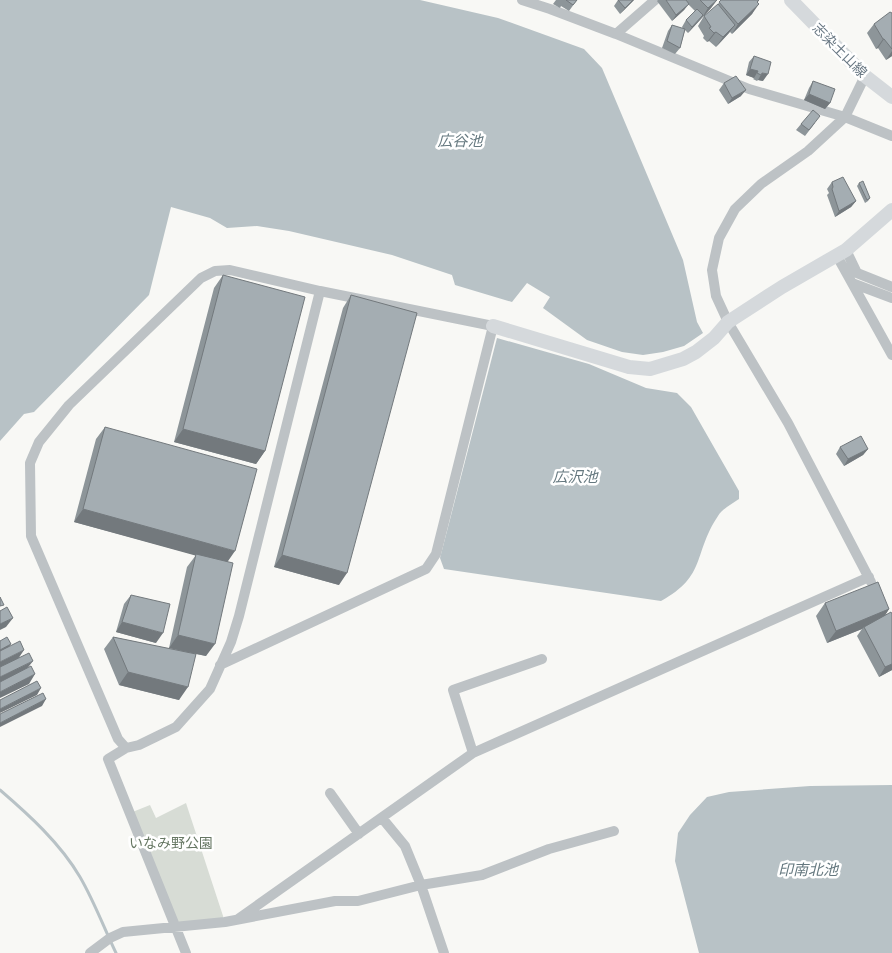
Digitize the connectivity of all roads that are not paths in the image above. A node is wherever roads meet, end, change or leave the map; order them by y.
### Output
1 (522, 0) edge
2 (655, 0) edge
3 (791, 0) edge
4 (616, 34) junction
5 (865, 76) junction
6 (892, 97) edge
7 (845, 117) junction
8 (892, 136) edge
9 (892, 210) edge
10 (842, 253) junction
11 (852, 283) junction
12 (892, 287) edge
13 (320, 291) junction
14 (892, 298) edge
15 (728, 322) junction
16 (493, 326) junction
17 (892, 354) edge
18 (869, 577) junction
19 (876, 592) edge
20 (542, 659) dead end
21 (220, 665) junction
22 (126, 748) junction
23 (473, 753) junction
24 (330, 793) dead end
25 (382, 818) junction
26 (614, 831) dead end
27 (359, 834) junction
28 (421, 886) junction
29 (238, 919) junction
30 (176, 926) junction
31 (90, 953) edge
32 (186, 953) edge
33 (444, 953) edge

1 - 4 street
2 - 4 street
3 - 5 street, 志染土山線
4 - 7 street
5 - 6 street, 志染土山線
5 - 7 street
7 - 8 street
7 - 15 street
9 - 10 street
10 - 11 street
10 - 12 street
10 - 15 street
11 - 14 street
11 - 17 street
13 - 16 street
13 - 21 street
13 - 22 street
15 - 16 street
15 - 18 street
16 - 21 street
18 - 19 street
18 - 23 street
20 - 23 street
21 - 22 street
22 - 30 street
23 - 25 street
24 - 27 street
25 - 27 street
25 - 28 street
26 - 28 street
27 - 29 street
28 - 29 street
28 - 33 street
29 - 30 street
30 - 31 street
30 - 32 street

